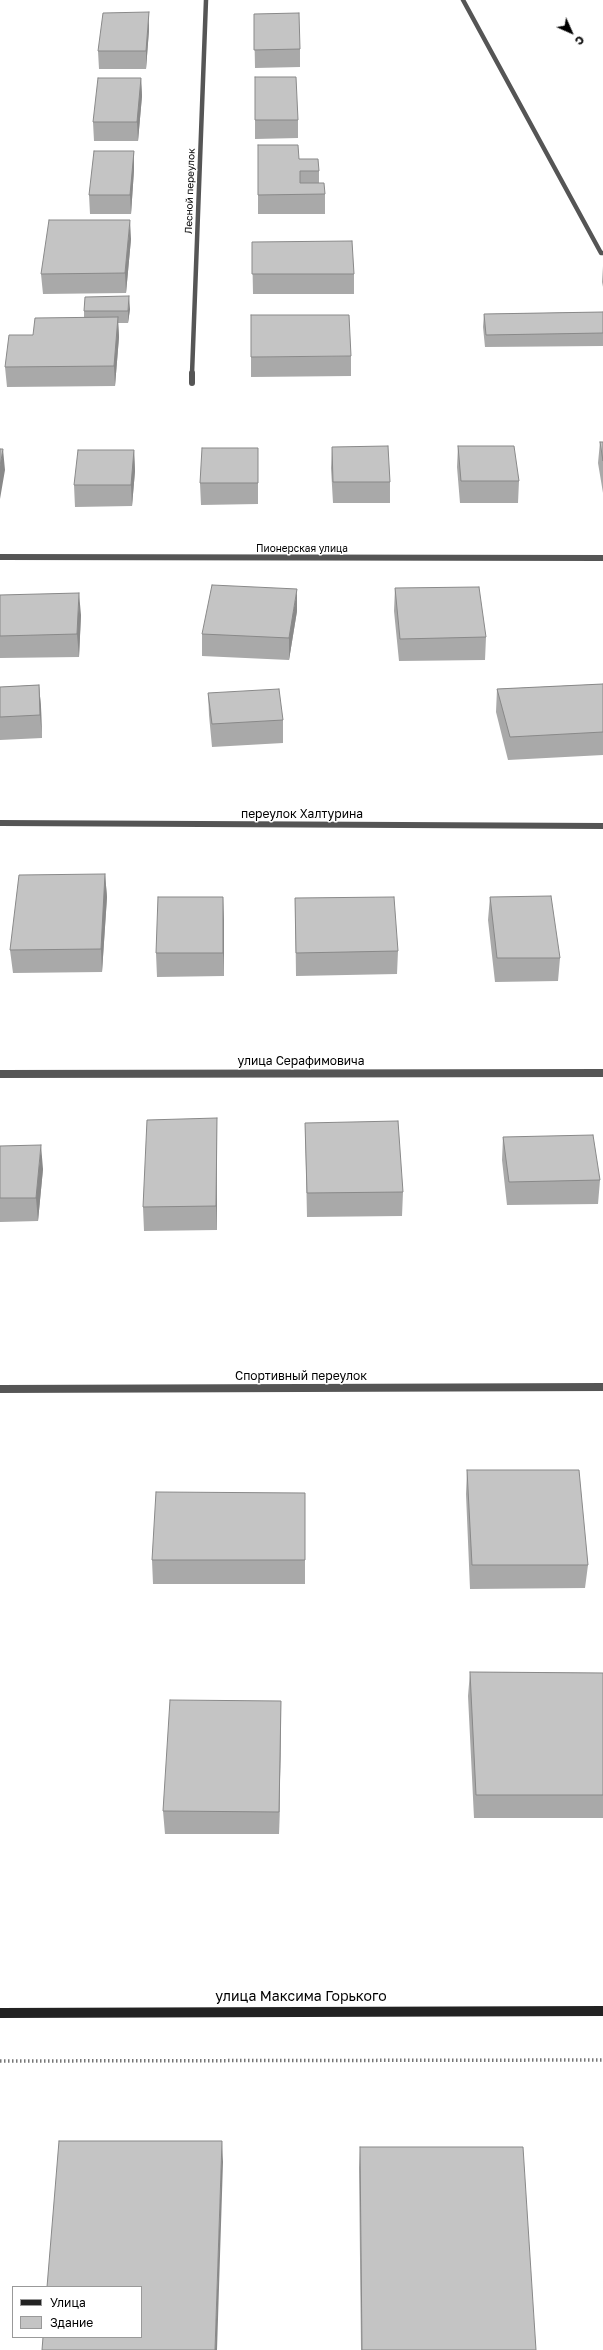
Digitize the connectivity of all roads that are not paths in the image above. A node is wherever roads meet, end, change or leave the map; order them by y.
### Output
1 (206, 0) edge
2 (463, 0) edge
3 (603, 252) edge
4 (192, 383) dead end
5 (0, 558) edge
6 (603, 558) edge
7 (0, 823) edge
8 (603, 826) edge
9 (603, 1073) edge
10 (0, 1074) edge
11 (603, 1387) edge
12 (0, 1389) edge
13 (603, 2010) edge
14 (0, 2013) edge

1 - 4 street, Лесной переулок
2 - 3 street
5 - 6 street, Пионерская улица
7 - 8 street, переулок Халтурина
9 - 10 street, улица Серафимовича
11 - 12 street, Спортивный переулок
13 - 14 street, улица Максима Горького

